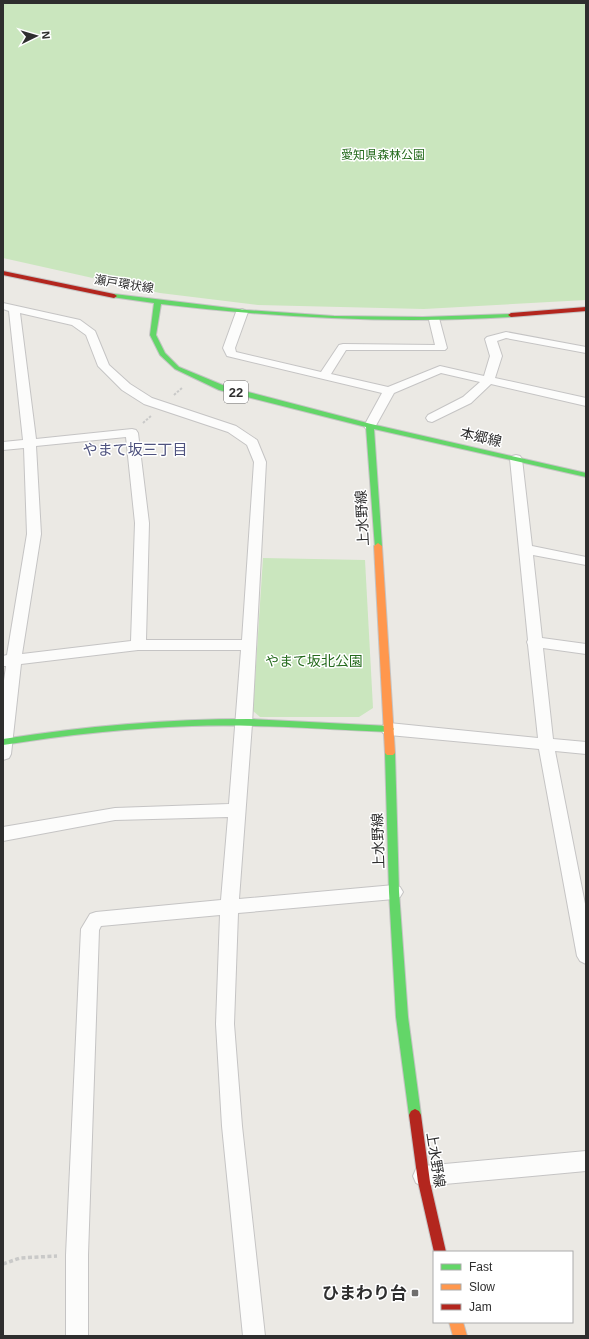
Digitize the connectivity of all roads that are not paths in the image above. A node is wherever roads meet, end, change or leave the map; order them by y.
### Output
1 (3, 273) edge
2 (158, 302) junction
3 (9, 307) edge
4 (586, 309) edge
5 (242, 312) junction
6 (435, 320) junction
7 (586, 350) edge
8 (324, 376) junction
9 (489, 380) junction
10 (389, 391) junction
11 (586, 402) edge
12 (432, 418) dead end
13 (370, 426) junction
14 (30, 443) junction
15 (3, 446) edge
16 (516, 459) junction
17 (586, 475) edge
18 (525, 549) junction
19 (586, 561) edge
20 (534, 642) junction
21 (138, 645) junction
22 (249, 645) junction
23 (586, 649) edge
24 (9, 660) edge
25 (244, 724) junction
26 (389, 729) junction
27 (546, 744) junction
28 (4, 746) edge
29 (586, 748) edge
30 (236, 810) junction
31 (3, 834) edge
32 (394, 892) junction
33 (229, 908) junction
34 (586, 956) edge
35 (586, 1161) edge
36 (423, 1176) junction
37 (440, 1251) edge
38 (456, 1323) edge
39 (78, 1336) edge
40 (254, 1336) edge
41 (460, 1336) edge

1 - 2 street, 瀬戸環状線
2 - 5 street
2 - 13 street, 瀬戸環状線 / 22
3 - 14 street
3 - 22 street
4 - 6 street
5 - 6 street
5 - 8 street
6 - 8 street
7 - 9 street
8 - 10 street
9 - 10 street
9 - 11 street
9 - 12 street
10 - 13 street
13 - 16 street, 本郷線
13 - 26 street, 上水野線
14 - 15 street
14 - 21 street
14 - 24 street
16 - 17 street, 本郷線
16 - 18 street
18 - 19 street
18 - 20 street
20 - 23 street
20 - 27 street
21 - 22 street
21 - 24 street
22 - 25 street
24 - 28 street
25 - 26 street
25 - 28 street
25 - 30 street
26 - 27 street
26 - 32 street, 上水野線
27 - 29 street
27 - 34 street
30 - 31 street
30 - 33 street
32 - 33 street
32 - 36 street, 上水野線
33 - 39 street
33 - 40 street
35 - 36 street
36 - 37 street, 上水野線
38 - 41 street

